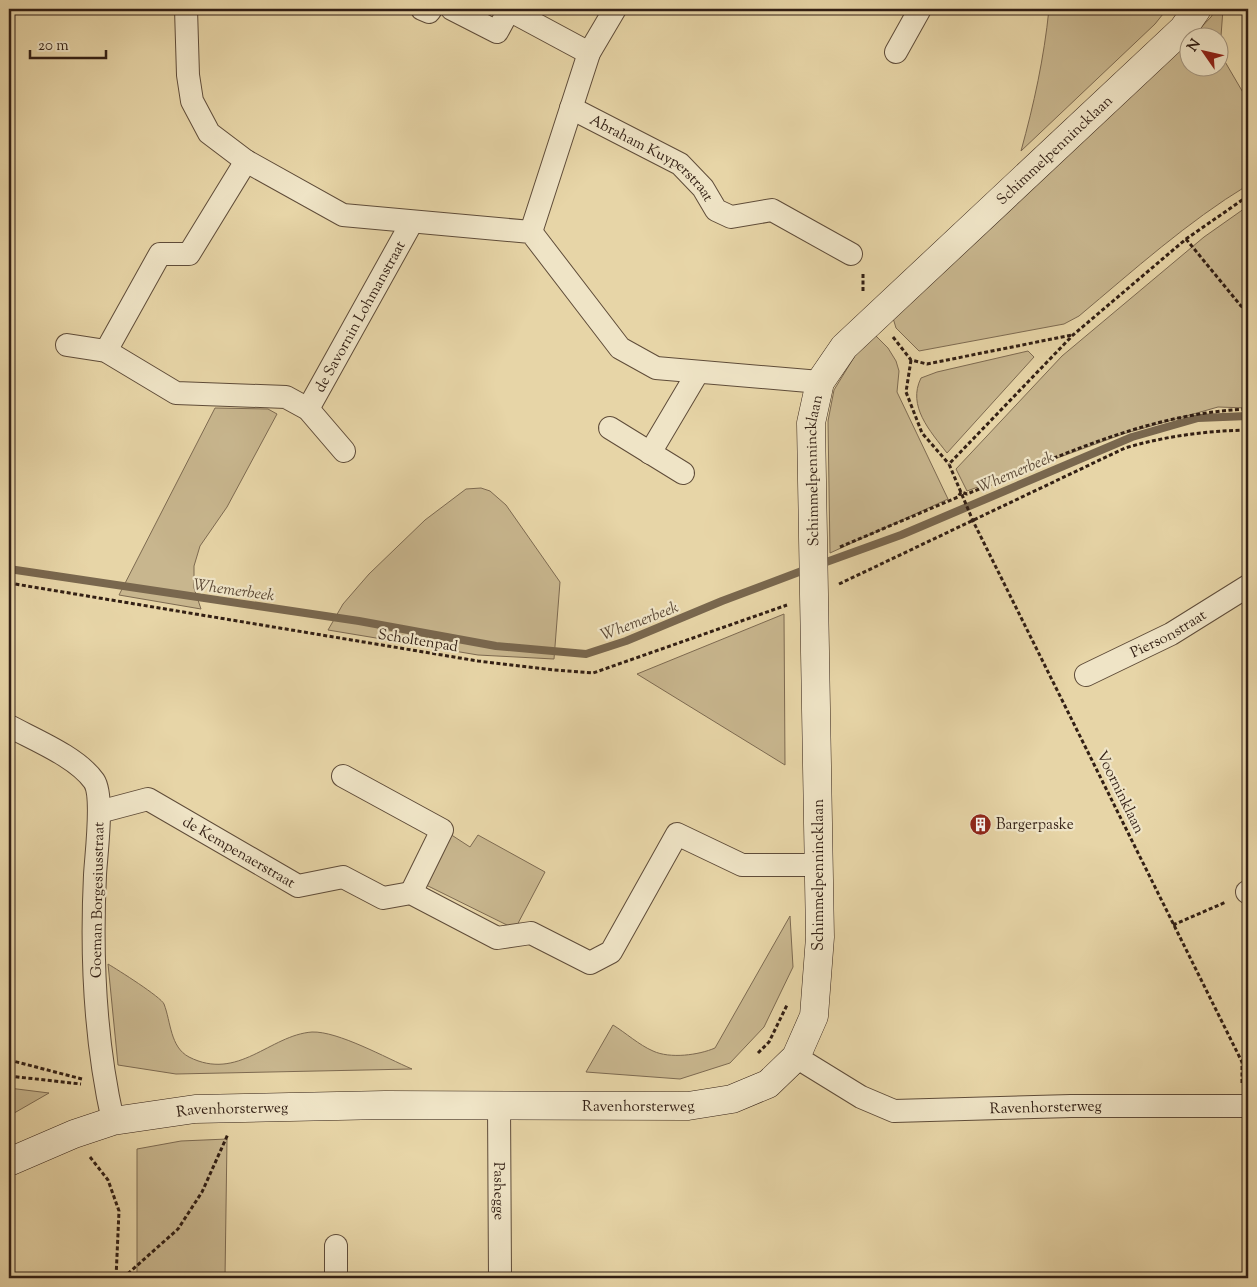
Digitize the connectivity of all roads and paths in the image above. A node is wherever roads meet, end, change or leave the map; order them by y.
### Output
1 (186, 9) edge
2 (422, 9) edge
3 (430, 9) edge
4 (452, 9) edge
5 (615, 9) edge
6 (920, 9) edge
7 (1197, 9) edge
8 (1246, 9) edge
9 (896, 52) dead end
10 (589, 53) junction
11 (1248, 65) edge
12 (571, 108) junction
13 (246, 160) junction
14 (1248, 196) edge
15 (412, 222) junction
16 (531, 232) junction
17 (1186, 240) junction
18 (851, 254) joint
19 (1248, 311) edge
20 (876, 317) junction
21 (1073, 335) junction
22 (66, 345) dead end
23 (106, 351) junction
24 (912, 360) junction
25 (698, 372) junction
26 (820, 382) junction
27 (308, 409) junction
28 (1248, 409) edge
29 (610, 428) dead end
30 (1248, 430) edge
31 (344, 451) dead end
32 (650, 453) junction
33 (949, 464) junction
34 (683, 474) dead end
35 (961, 492) junction
36 (973, 521) junction
37 (814, 558) junction
38 (9, 583) edge
39 (1248, 586) edge
40 (815, 595) junction
41 (1086, 675) dead end
42 (9, 726) edge
43 (343, 776) dead end
44 (99, 812) junction
45 (819, 865) junction
46 (1248, 892) edge
47 (411, 893) junction
48 (1174, 925) junction
49 (796, 1057) junction
50 (9, 1060) edge
51 (9, 1076) edge
52 (104, 1085) junction
53 (499, 1105) junction
54 (1245, 1106) edge
55 (240, 1108) junction
56 (113, 1121) junction
57 (74, 1134) junction
58 (9, 1162) edge
59 (336, 1246) dead end
60 (116, 1278) edge
61 (123, 1278) edge
62 (336, 1278) edge
63 (500, 1278) edge

1 - 13 street, de Savornin Lohmanstraat
2 - 3 street
4 - 10 street
5 - 10 street, Abraham Kuyperstraat
6 - 9 street
7 - 20 street, Schimmelpennincklaan
8 - 11 path
10 - 12 street, Abraham Kuyperstraat
12 - 16 street, Abraham Kuyperstraat
12 - 18 street, Abraham Kuyperstraat
13 - 15 street, de Savornin Lohmanstraat
13 - 23 street
14 - 17 path
15 - 16 street, de Savornin Lohmanstraat
15 - 27 street, de Savornin Lohmanstraat
16 - 25 street
17 - 19 path
17 - 21 path
18 - 20 path
20 - 24 path
20 - 26 street, Schimmelpennincklaan
21 - 24 path
21 - 33 path
22 - 23 street, de Savornin Lohmanstraat
23 - 27 street, de Savornin Lohmanstraat
24 - 33 path, Voorninklaan
25 - 26 street
25 - 32 street
26 - 37 street, Schimmelpennincklaan
27 - 31 street, de Savornin Lohmanstraat
28 - 35 path
29 - 32 street
30 - 36 path, Scholtenpad
32 - 34 street
33 - 35 path, Voorninklaan
35 - 36 path, Voorninklaan
35 - 37 path
36 - 40 path, Scholtenpad
36 - 48 path, Voorninklaan
37 - 40 street, Schimmelpennincklaan
38 - 40 path, Scholtenpad
39 - 41 street, Piersonstraat
40 - 45 street, Schimmelpennincklaan
42 - 44 street, Goeman Borgesiusstraat
43 - 47 street
44 - 47 street, de Kempenaerstraat
44 - 52 street, Goeman Borgesiusstraat
45 - 47 street
45 - 49 street, Schimmelpennincklaan
46 - 48 path
48 - 54 path, Voorninklaan
49 - 53 street, Ravenhorsterweg
49 - 54 street, Ravenhorsterweg
50 - 52 path
51 - 52 path
52 - 56 street, Goeman Borgesiusstraat
53 - 55 street, Ravenhorsterweg
53 - 63 street, Pashegge
55 - 56 street, Ravenhorsterweg
55 - 61 path
56 - 57 street, Ravenhorsterweg
57 - 58 street, Ravenhorsterweg
57 - 60 path
59 - 62 street

